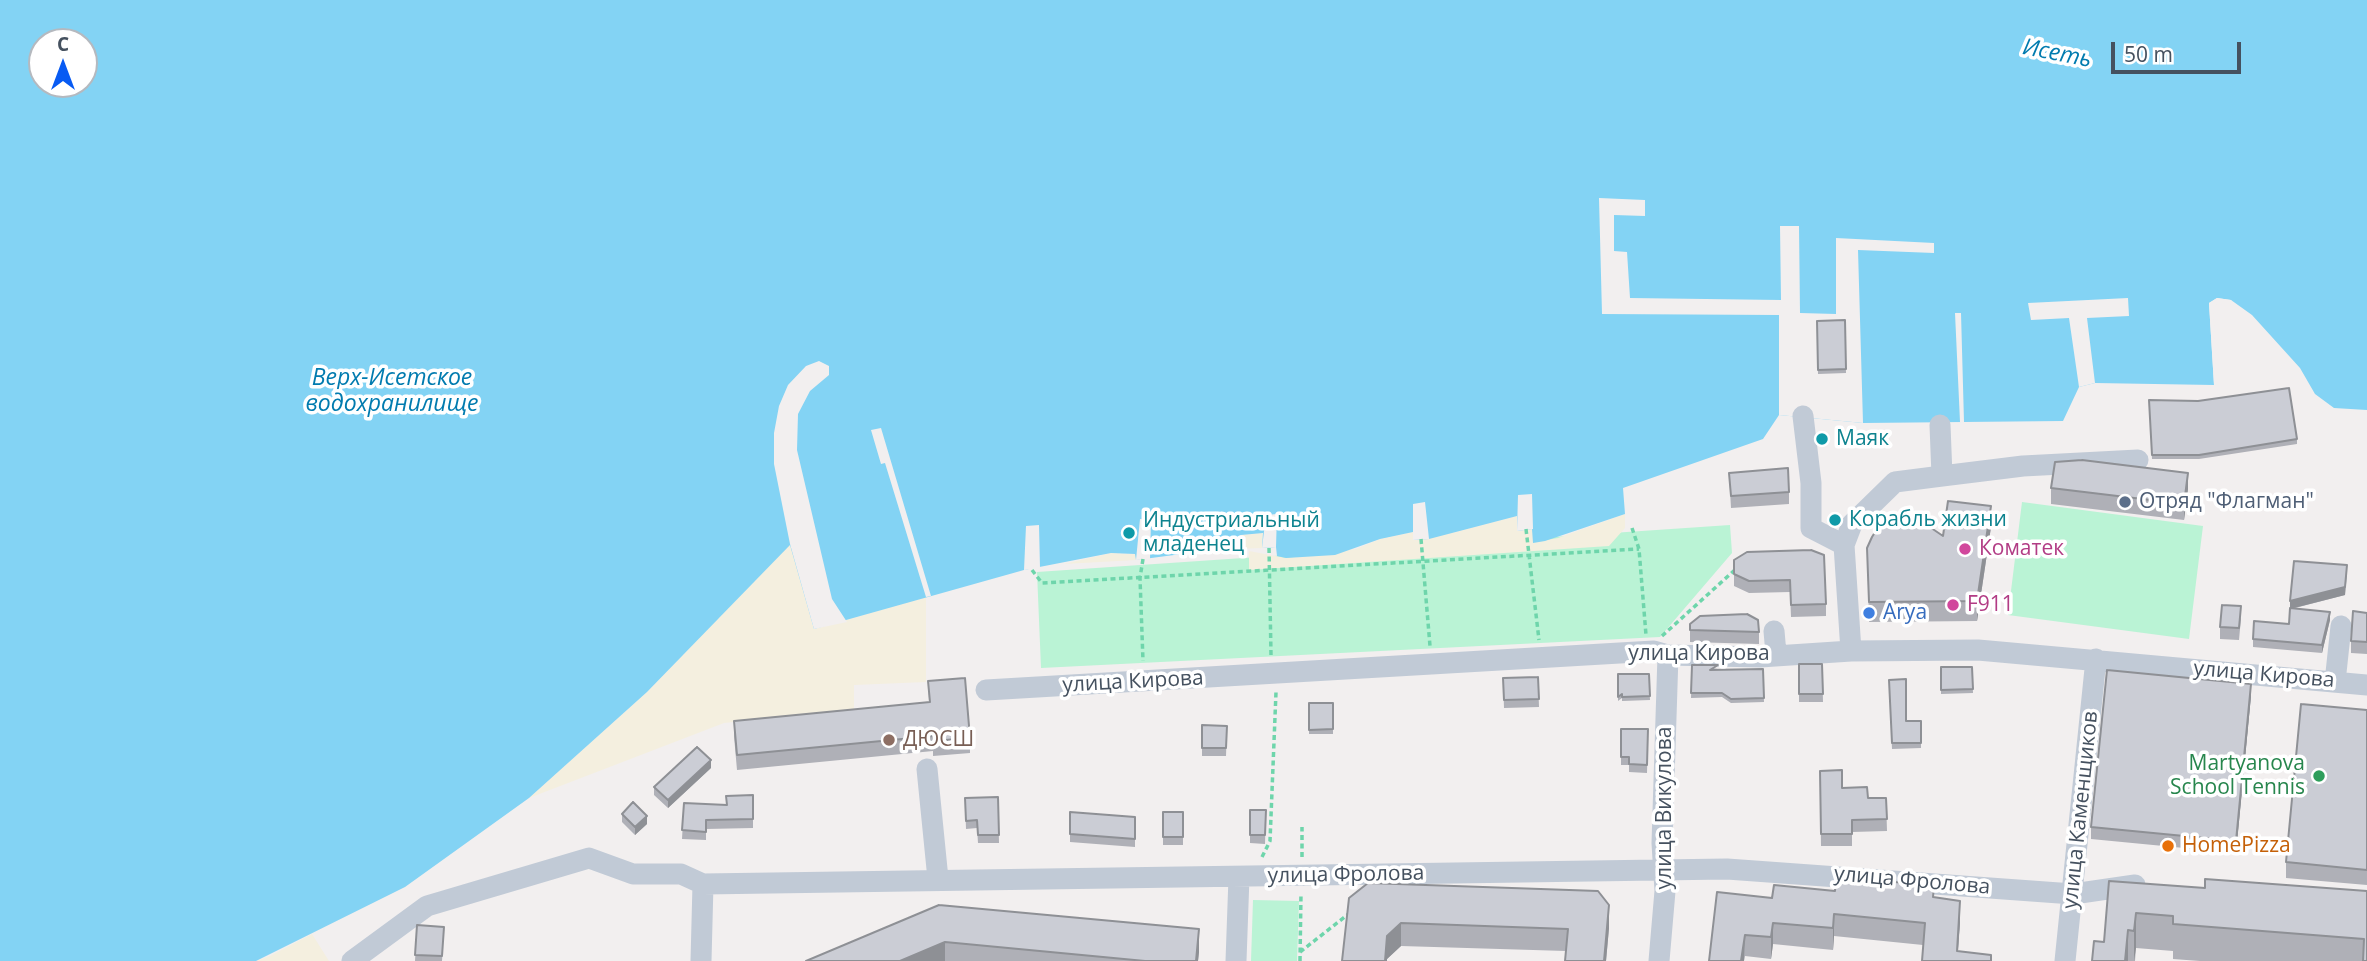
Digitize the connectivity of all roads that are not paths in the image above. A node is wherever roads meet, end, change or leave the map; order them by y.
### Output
1 (1803, 416) dead end
2 (1940, 425) dead end
3 (2138, 460) dead end
4 (1942, 476) junction
5 (1844, 545) junction
6 (2341, 626) dead end
7 (1774, 631) dead end
8 (1660, 649) junction
9 (1851, 651) junction
10 (1776, 654) junction
11 (2096, 659) junction
12 (2335, 682) junction
13 (2367, 685) edge
14 (986, 690) dead end
15 (926, 769) dead end
16 (1662, 870) junction
17 (1239, 877) junction
18 (938, 879) junction
19 (703, 884) junction
20 (2160, 887) edge
21 (2073, 894) junction
22 (352, 961) edge
23 (701, 961) edge
24 (1237, 961) edge
25 (1660, 961) edge
26 (2065, 961) edge

1 - 5 street
2 - 4 street
3 - 4 street
4 - 5 street
5 - 9 street
6 - 12 street
7 - 10 street
8 - 10 street, улица Кирова
8 - 14 street, улица Кирова
8 - 16 street, улица Викулова
9 - 10 street, улица Кирова
9 - 11 street, улица Кирова
11 - 12 street, улица Кирова
11 - 21 street, улица Каменщиков
12 - 13 street, улица Кирова
15 - 18 street
16 - 17 street, улица Фролова
16 - 21 street, улица Фролова
16 - 25 street, улица Викулова
17 - 18 street, улица Фролова
17 - 24 street
18 - 19 street, улица Фролова
19 - 22 street, улица Фролова
19 - 23 street
20 - 21 street, улица Фролова
21 - 26 street, улица Каменщиков

